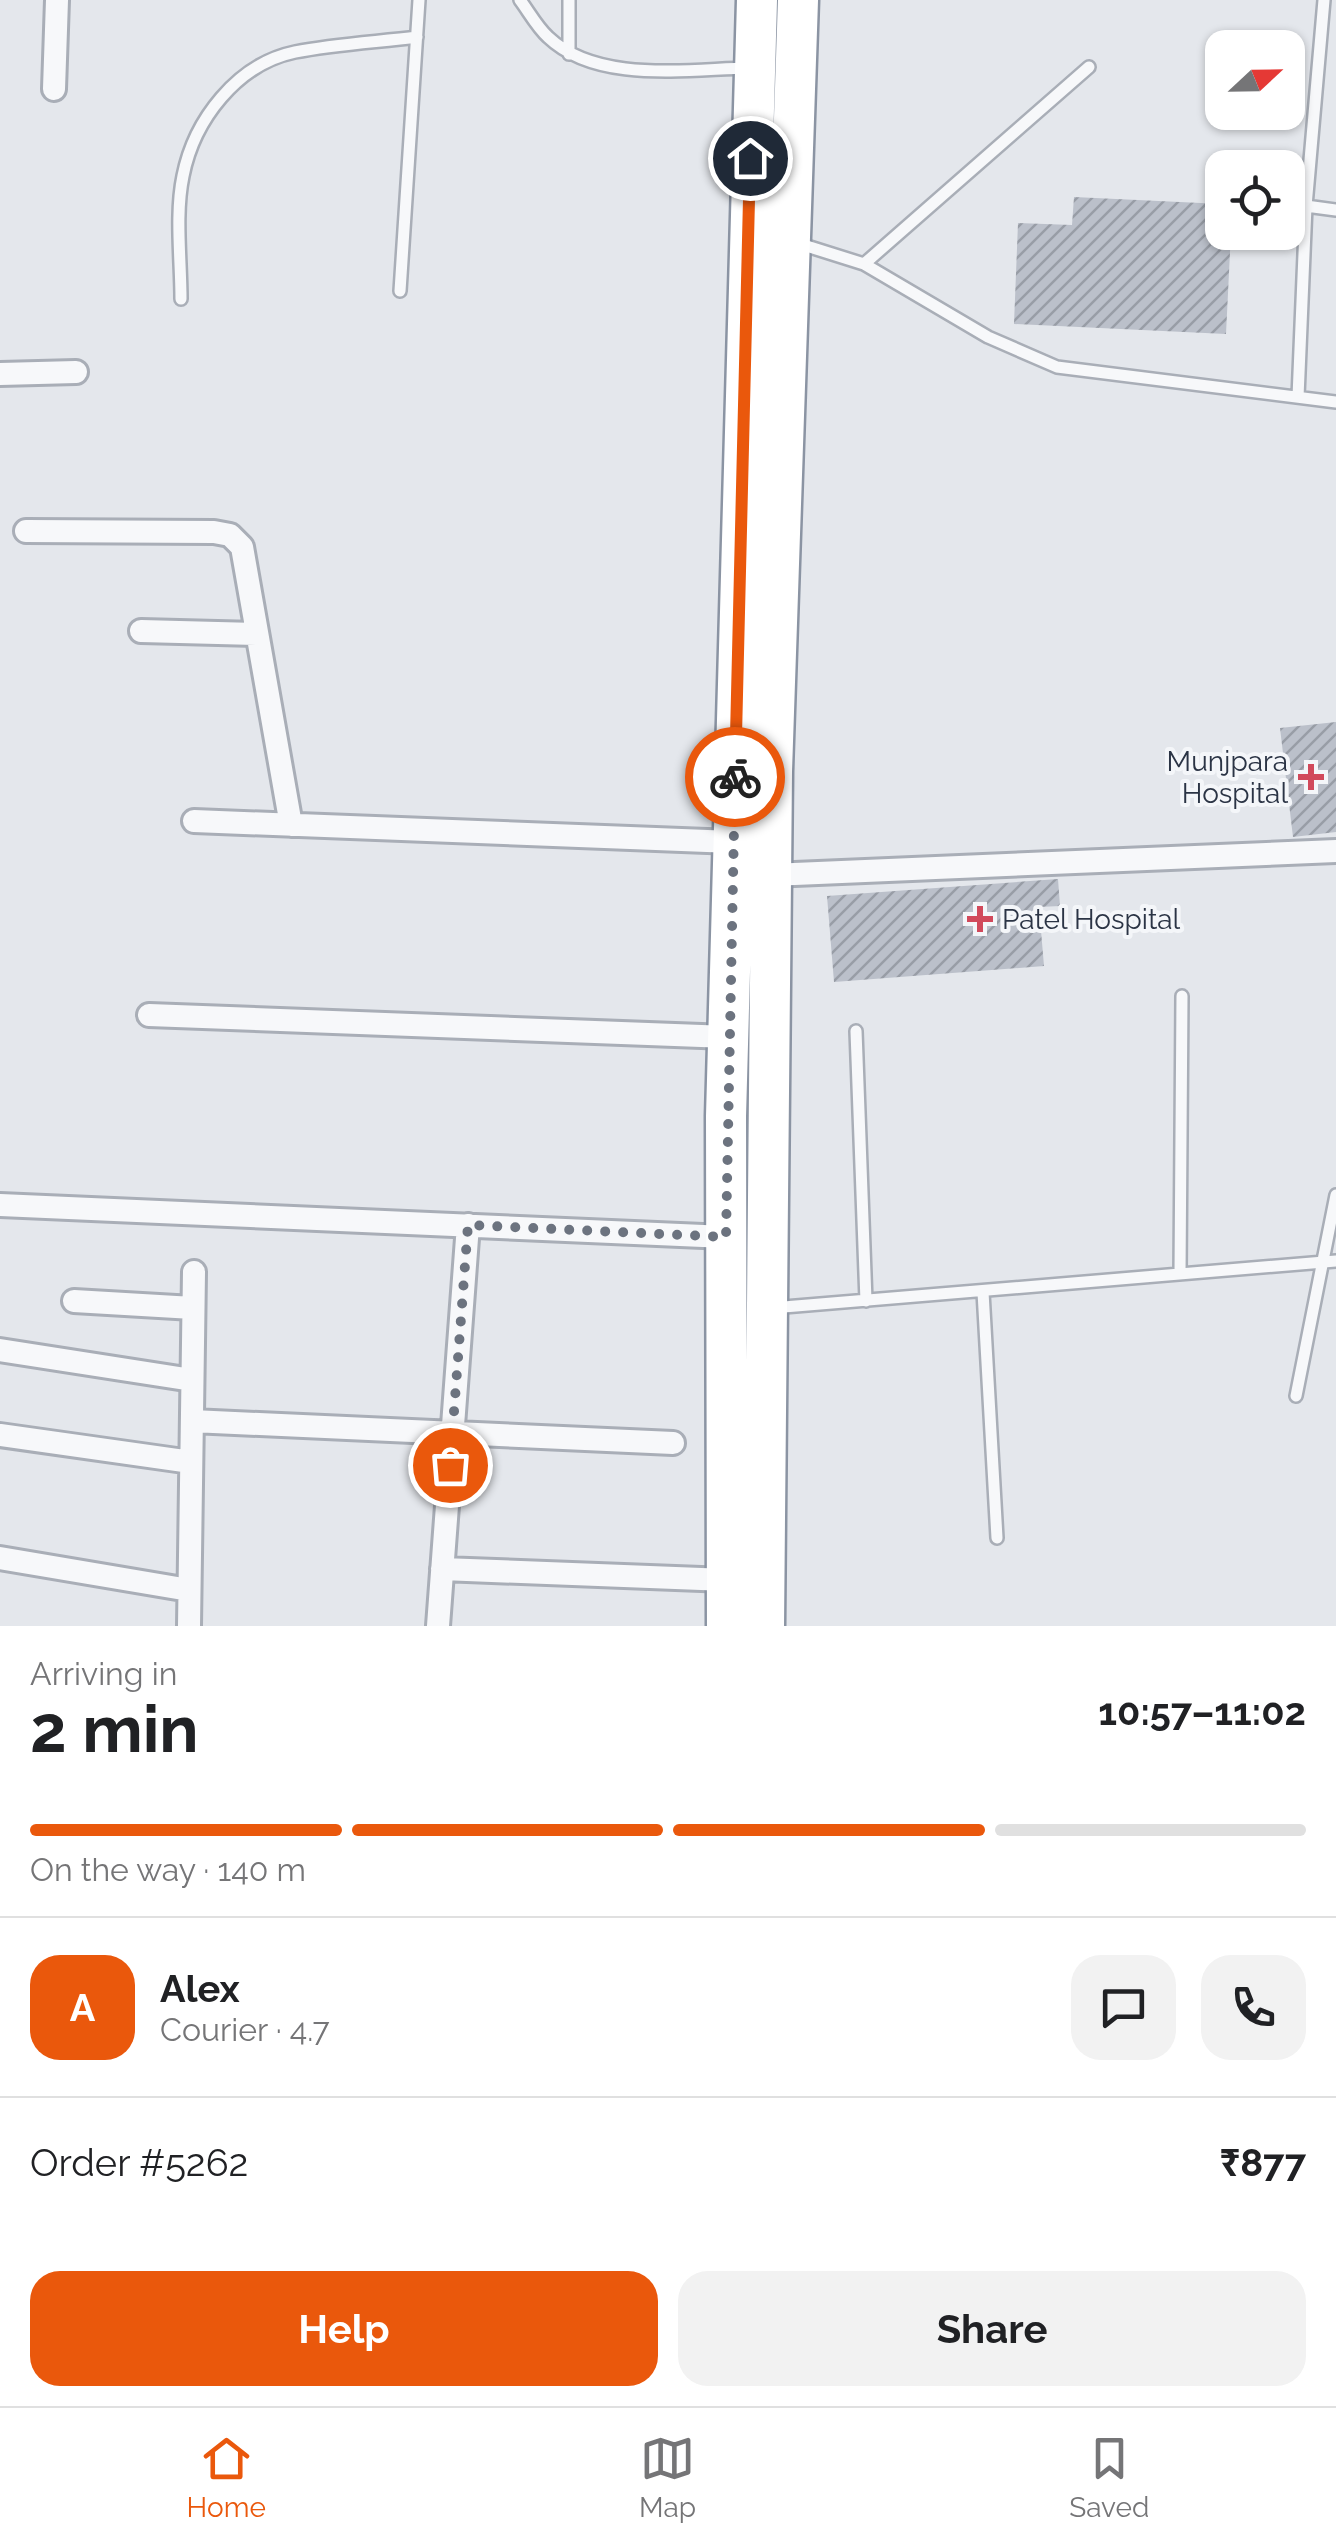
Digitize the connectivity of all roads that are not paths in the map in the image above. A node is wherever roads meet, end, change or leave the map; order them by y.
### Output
1 (57, 0) edge
2 (420, 0) edge
3 (520, 0) edge
4 (569, 0) edge
5 (758, 0) edge
6 (798, 0) edge
7 (1324, 0) edge
8 (417, 37) junction
9 (569, 54) junction
10 (1088, 66) dead end
11 (755, 68) junction
12 (54, 89) dead end
13 (1306, 206) junction
14 (1336, 210) edge
15 (792, 242) junction
16 (864, 264) junction
17 (400, 291) dead end
18 (181, 299) dead end
19 (76, 372) dead end
20 (0, 374) edge
21 (1298, 397) junction
22 (1336, 402) edge
23 (26, 531) dead end
24 (141, 631) dead end
25 (257, 634) junction
26 (194, 821) dead end
27 (291, 825) junction
28 (733, 842) junction
29 (1336, 852) edge
30 (771, 875) junction
31 (1182, 996) dead end
32 (149, 1015) dead end
33 (856, 1031) dead end
34 (728, 1037) junction
35 (1336, 1195) edge
36 (0, 1204) edge
37 (468, 1225) junction
38 (726, 1237) junction
39 (1320, 1262) junction
40 (1336, 1262) edge
41 (194, 1272) dead end
42 (1180, 1274) junction
43 (983, 1292) junction
44 (74, 1301) dead end
45 (866, 1301) junction
46 (194, 1308) junction
47 (747, 1309) junction
48 (0, 1350) edge
49 (192, 1380) junction
50 (1296, 1396) dead end
51 (192, 1420) junction
52 (452, 1430) junction
53 (0, 1435) edge
54 (673, 1443) dead end
55 (191, 1462) junction
56 (997, 1538) dead end
57 (0, 1558) edge
58 (442, 1569) junction
59 (727, 1580) junction
60 (189, 1590) junction
61 (189, 1626) edge
62 (438, 1626) edge
63 (727, 1626) edge
64 (764, 1626) edge

1 - 12 street
2 - 8 lane
3 - 9 lane
4 - 9 lane
5 - 11 highway
6 - 15 highway
7 - 13 lane
8 - 17 lane
8 - 18 lane
9 - 11 lane
10 - 16 lane
11 - 28 highway
13 - 14 lane
13 - 21 lane
15 - 16 lane
15 - 30 highway
16 - 21 lane
19 - 20 street
21 - 22 lane
23 - 25 street
24 - 25 street
25 - 27 street
26 - 27 street
27 - 28 street
28 - 34 highway
29 - 30 street
30 - 47 highway
31 - 42 lane
32 - 34 street
33 - 45 lane
34 - 38 highway
35 - 39 lane
36 - 37 street
37 - 38 street
37 - 52 street
38 - 47 highway
39 - 40 lane
39 - 42 lane
39 - 50 lane
41 - 46 street
42 - 43 lane
43 - 45 lane
43 - 56 lane
44 - 46 street
45 - 47 lane
46 - 49 street
47 - 59 highway
47 - 64 highway
48 - 49 street
49 - 51 street
51 - 52 street
51 - 55 street
52 - 54 street
52 - 58 street
53 - 55 street
55 - 60 street
57 - 60 street
58 - 59 street
58 - 62 street
59 - 63 highway
60 - 61 street

